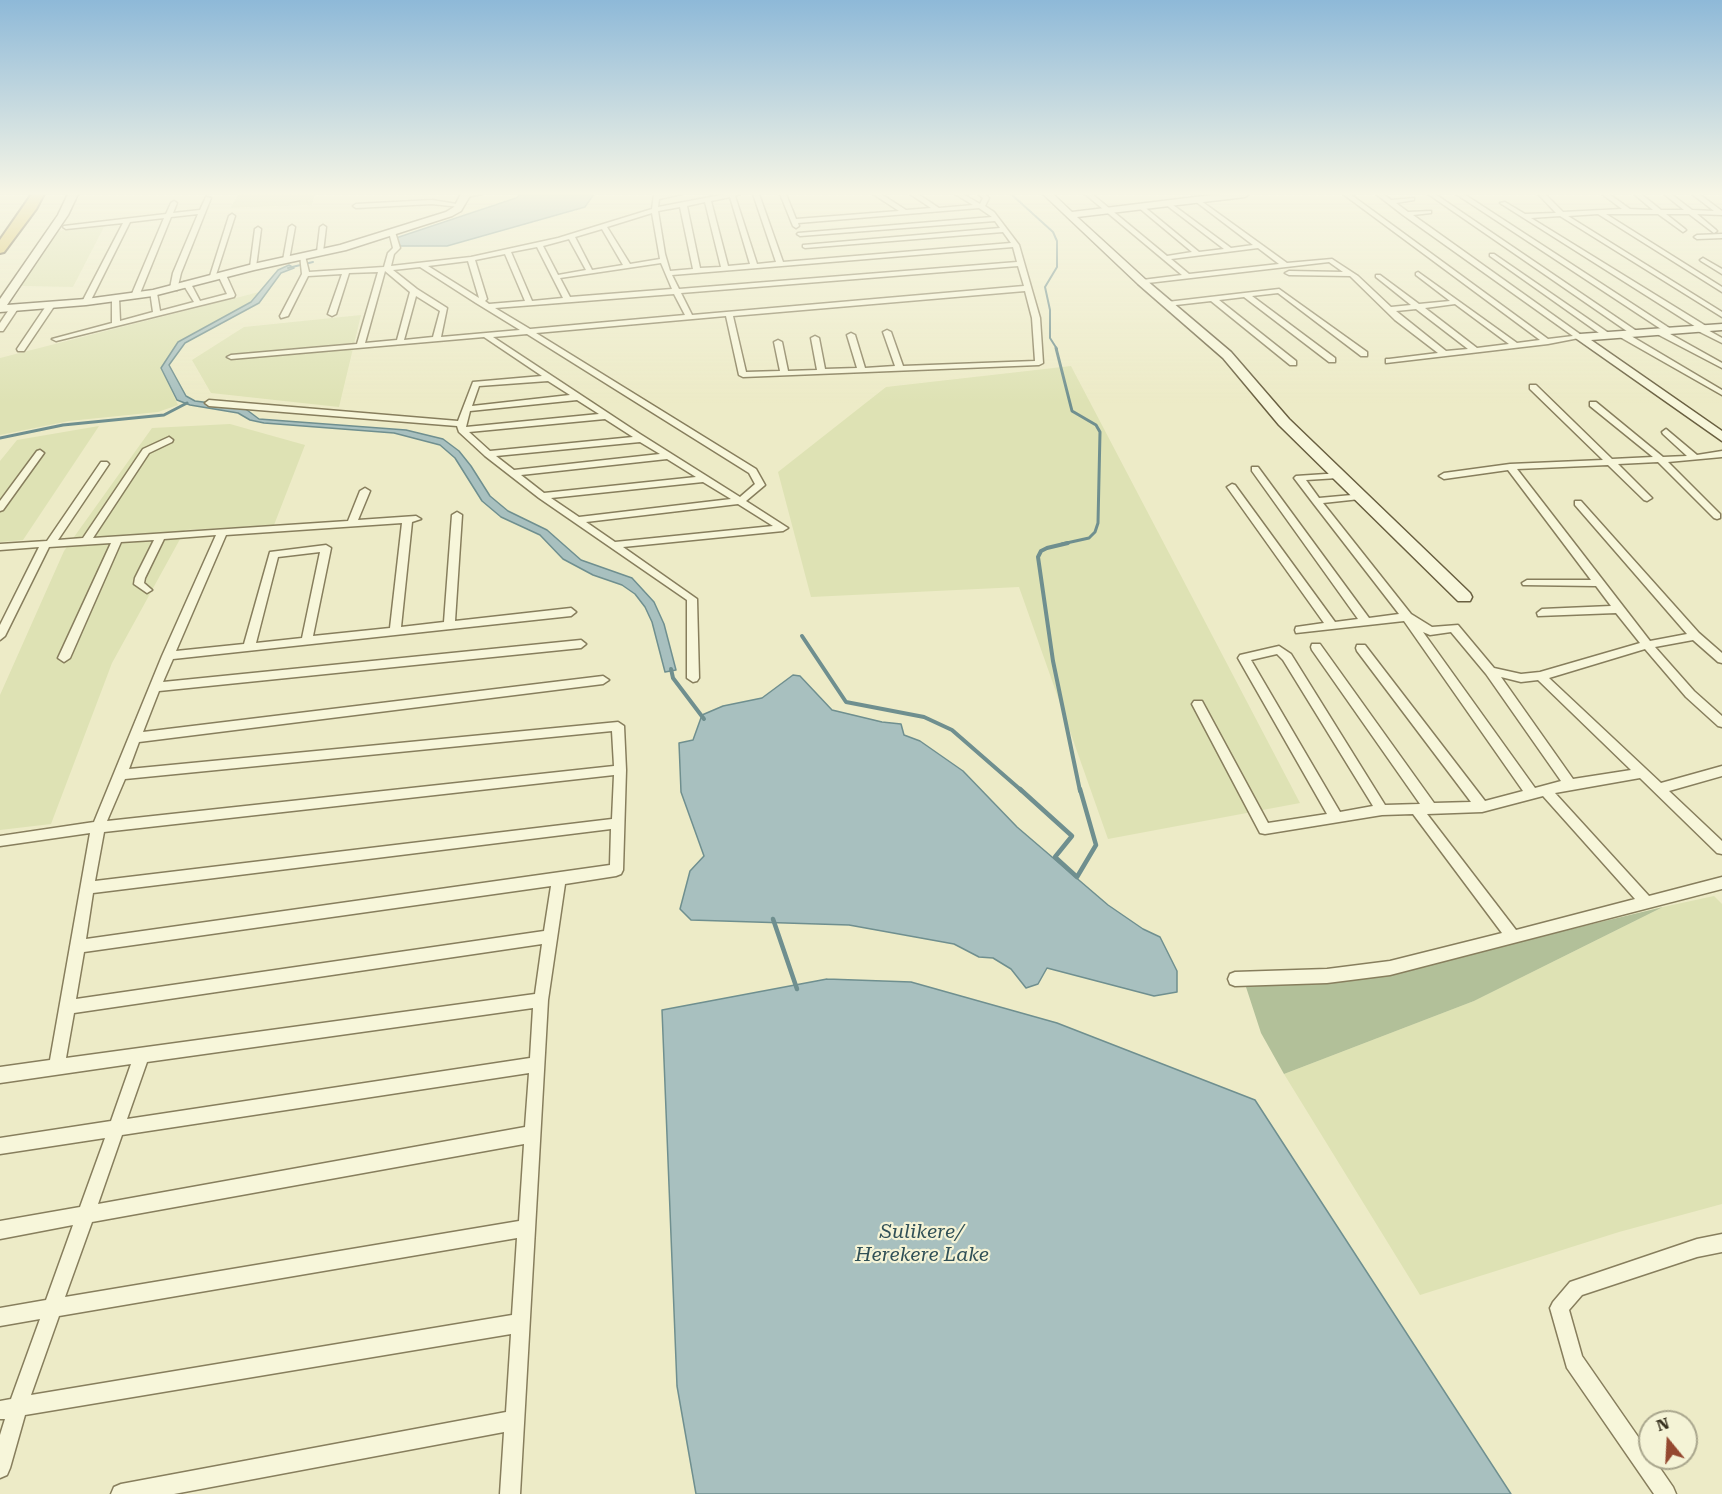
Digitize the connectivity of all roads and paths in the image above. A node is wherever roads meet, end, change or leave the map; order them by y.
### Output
1 (30, 264) edge
2 (106, 264) edge
3 (148, 264) edge
4 (181, 264) edge
5 (219, 264) edge
6 (253, 264) edge
7 (268, 264) edge
8 (299, 264) edge
9 (387, 264) edge
10 (439, 264) edge
11 (472, 264) edge
12 (512, 264) edge
13 (549, 264) edge
14 (586, 264) edge
15 (626, 264) edge
16 (648, 264) edge
17 (665, 264) edge
18 (696, 264) edge
19 (724, 264) edge
20 (780, 264) edge
21 (813, 264) edge
22 (1021, 264) joint
23 (1122, 264) edge
24 (1171, 264) edge
25 (1297, 264) edge
26 (1336, 264) edge
27 (1441, 264) edge
28 (1476, 264) edge
29 (1505, 264) edge
30 (1533, 264) edge
31 (1563, 264) edge
32 (1601, 264) edge
33 (1640, 264) edge
34 (1680, 264) edge
35 (1709, 264) edge
36 (304, 265) junction
37 (1285, 265) joint
38 (423, 266) junction
39 (754, 266) joint
40 (253, 267) junction
41 (628, 267) junction
42 (725, 268) junction
43 (385, 270) junction
44 (697, 270) junction
45 (346, 272) junction
46 (590, 272) junction
47 (1722, 272) edge
48 (668, 273) junction
49 (1289, 273) dead end
50 (1352, 274) junction
51 (1418, 274) dead end
52 (216, 276) junction
53 (1187, 276) junction
54 (1378, 276) dead end
55 (556, 277) junction
56 (819, 279) junction
57 (1142, 282) junction
58 (187, 285) junction
59 (174, 288) junction
60 (1029, 288) junction
61 (675, 290) junction
62 (1722, 290) edge
63 (414, 291) junction
64 (153, 293) junction
65 (1246, 295) junction
66 (135, 296) junction
67 (115, 298) junction
68 (1213, 299) junction
69 (568, 300) junction
70 (479, 301) junction
71 (86, 302) junction
72 (1456, 302) junction
73 (198, 303) junction
74 (529, 303) junction
75 (1167, 304) junction
76 (51, 305) junction
77 (490, 306) junction
78 (1418, 306) junction
79 (15, 307) junction
80 (0, 308) edge
81 (1389, 310) junction
82 (729, 313) junction
83 (157, 314) junction
84 (332, 314) dead end
85 (1722, 315) edge
86 (284, 316) dead end
87 (689, 316) junction
88 (116, 324) junction
89 (1722, 327) edge
90 (1701, 328) junction
91 (0, 329) edge
92 (529, 332) junction
93 (887, 332) dead end
94 (1665, 332) junction
95 (1636, 334) junction
96 (485, 335) junction
97 (850, 335) dead end
98 (1623, 335) junction
99 (1609, 336) junction
100 (815, 338) dead end
101 (1580, 338) junction
102 (56, 339) dead end
103 (436, 339) junction
104 (1722, 341) edge
105 (400, 342) junction
106 (778, 342) dead end
107 (1548, 342) junction
108 (361, 345) junction
109 (1517, 346) junction
110 (21, 349) dead end
111 (1476, 351) junction
112 (1364, 354) dead end
113 (1446, 355) junction
114 (231, 357) dead end
115 (1332, 360) dead end
116 (1389, 361) dead end
117 (1293, 363) dead end
118 (1722, 366) edge
119 (900, 369) junction
120 (862, 370) junction
121 (822, 372) junction
122 (784, 373) junction
123 (551, 378) junction
124 (1533, 387) dead end
125 (1722, 393) edge
126 (579, 397) junction
127 (209, 403) dead end
128 (1593, 404) dead end
129 (467, 408) junction
130 (607, 416) junction
131 (462, 427) junction
132 (1666, 432) dead end
133 (1722, 437) edge
134 (642, 439) junction
135 (169, 441) dead end
136 (40, 453) dead end
137 (488, 454) junction
138 (1722, 454) edge
139 (669, 456) junction
140 (1695, 458) junction
141 (1660, 459) junction
142 (1613, 463) junction
143 (104, 464) dead end
144 (1510, 467) junction
145 (1255, 469) dead end
146 (513, 473) junction
147 (1338, 475) junction
148 (1444, 476) dead end
149 (705, 479) junction
150 (1232, 487) dead end
151 (365, 491) dead end
152 (543, 496) junction
153 (1360, 496) junction
154 (1647, 498) dead end
155 (740, 501) junction
156 (1316, 501) junction
157 (1578, 503) dead end
158 (0, 508) edge
159 (457, 515) dead end
160 (1717, 516) dead end
161 (577, 520) junction
162 (351, 524) junction
163 (222, 533) junction
164 (160, 537) junction
165 (117, 540) junction
166 (85, 542) junction
167 (48, 544) junction
168 (613, 545) junction
169 (0, 546) edge
170 (1527, 583) dead end
171 (1598, 583) junction
172 (147, 590) dead end
173 (1464, 597) dead end
174 (1620, 609) junction
175 (571, 612) dead end
176 (1542, 613) dead end
177 (1407, 618) junction
178 (1366, 622) junction
179 (449, 626) junction
180 (1332, 626) junction
181 (1300, 630) dead end
182 (395, 632) junction
183 (0, 636) edge
184 (1695, 636) junction
185 (307, 641) junction
186 (581, 644) dead end
187 (1647, 645) junction
188 (249, 647) junction
189 (1316, 647) dead end
190 (1361, 648) dead end
191 (168, 656) junction
192 (64, 658) dead end
193 (1722, 659) edge
194 (1490, 671) junction
195 (1540, 676) junction
196 (693, 678) dead end
197 (603, 680) dead end
198 (155, 687) junction
199 (1198, 704) dead end
200 (1722, 723) edge
201 (134, 738) junction
202 (620, 770) junction
203 (1722, 771) edge
204 (1642, 773) junction
205 (121, 775) junction
206 (1570, 784) junction
207 (1658, 789) junction
208 (1545, 790) junction
209 (1531, 793) junction
210 (1482, 807) junction
211 (1416, 809) junction
212 (1431, 809) junction
213 (1382, 810) junction
214 (1336, 817) junction
215 (618, 823) junction
216 (98, 827) junction
217 (0, 841) edge
218 (1722, 849) edge
219 (560, 879) junction
220 (1722, 884) edge
221 (88, 888) junction
222 (1646, 903) junction
223 (551, 936) junction
224 (1513, 937) junction
225 (78, 947) junction
226 (1235, 979) dead end
227 (541, 1000) junction
228 (67, 1007) junction
229 (142, 1055) junction
230 (537, 1064) junction
231 (57, 1067) junction
232 (0, 1075) edge
233 (116, 1129) junction
234 (533, 1134) junction
235 (0, 1146) edge
236 (86, 1214) junction
237 (527, 1228) junction
238 (0, 1230) edge
239 (1722, 1243) edge
240 (53, 1308) junction
241 (0, 1317) edge
242 (521, 1323) junction
243 (9, 1408) edge
244 (515, 1420) junction
245 (0, 1467) edge
246 (121, 1494) edge
247 (510, 1494) edge
248 (1666, 1494) edge

1 - 80 street
2 - 71 street
3 - 66 street
4 - 59 street
5 - 52 street
6 - 40 street
7 - 40 street
8 - 36 street
9 - 43 street
10 - 38 street
11 - 70 street
12 - 74 street
13 - 55 street
14 - 46 street
15 - 41 street
16 - 41 street
17 - 48 street
18 - 44 street
19 - 42 street
20 - 39 street
21 - 56 street
22 - 56 street
22 - 60 street
23 - 57 street
24 - 53 street
25 - 37 street
26 - 50 street
27 - 107 street
28 - 101 street
29 - 99 street
30 - 95 street
31 - 94 street
32 - 90 street
33 - 85 street
34 - 62 street
35 - 47 street
36 - 45 street
36 - 86 street
37 - 53 street
38 - 43 street
38 - 70 street
39 - 42 street
40 - 52 street
41 - 46 street
42 - 44 street
43 - 45 street
43 - 63 street
43 - 108 street
44 - 48 street
45 - 84 street
46 - 55 street
48 - 61 street
49 - 50 street
50 - 81 street
51 - 72 street
52 - 58 street
52 - 73 street
53 - 57 street
54 - 78 street
55 - 69 street
56 - 61 street
57 - 75 street
58 - 59 street
58 - 73 street
59 - 64 street
60 - 82 street
60 - 119 street
61 - 69 street
61 - 87 street
63 - 103 street
63 - 105 street
64 - 66 street
64 - 83 street
65 - 68 street
65 - 112 street
65 - 115 street
66 - 67 street
67 - 71 street
67 - 88 street
68 - 75 street
68 - 117 street
69 - 74 street
70 - 77 street
71 - 76 street
72 - 78 street
72 - 109 street
73 - 83 street
74 - 77 street
75 - 147 street
76 - 79 street
76 - 110 street
77 - 92 street
78 - 81 street
78 - 111 street
79 - 80 street
79 - 91 street
81 - 113 street
82 - 87 street
82 - 122 street
83 - 88 street
87 - 92 street
88 - 102 street
89 - 90 street
90 - 94 street
90 - 104 street
92 - 96 street
92 - 155 street
93 - 119 street
94 - 95 street
94 - 118 street
95 - 98 street
96 - 103 street
96 - 123 street
97 - 120 street
98 - 99 street
98 - 125 street
99 - 101 street
100 - 121 street
101 - 107 street
101 - 133 street
103 - 105 street
105 - 108 street
106 - 122 street
107 - 109 street
108 - 114 street
109 - 111 street
111 - 113 street
113 - 116 street
119 - 120 street
120 - 121 street
121 - 122 street
123 - 126 street
123 - 129 street
124 - 142 street
126 - 129 street
126 - 130 street
127 - 131 street
128 - 141 street
129 - 131 street
130 - 131 street
130 - 134 street
131 - 137 street
132 - 140 street
134 - 137 street
134 - 139 street
135 - 166 street
136 - 158 street
137 - 146 street
138 - 140 street
139 - 146 street
139 - 149 street
140 - 141 street
141 - 142 street
141 - 160 street
142 - 144 street
142 - 154 street
143 - 167 street
144 - 148 street
144 - 171 street
145 - 178 street
146 - 152 street
147 - 153 street
147 - 156 street
149 - 152 street
149 - 155 street
150 - 180 street
151 - 162 street
152 - 161 street
153 - 156 street
153 - 173 street
155 - 161 street
155 - 168 street
156 - 177 street
157 - 184 street
159 - 179 street
161 - 168 street
162 - 163 street
162 - 182 street
163 - 164 street
163 - 191 street
164 - 165 street
164 - 172 street
165 - 166 street
165 - 192 street
166 - 167 street
167 - 169 street
167 - 183 street
168 - 196 street
170 - 171 street
171 - 174 street
174 - 176 street
174 - 187 street
175 - 179 street
177 - 178 street
177 - 194 street
177 - 209 street
178 - 180 street
179 - 182 street
180 - 181 street
182 - 185 street
184 - 187 street
184 - 193 street
185 - 188 street
185 - 188 street
186 - 198 street
187 - 195 street
187 - 200 street
188 - 191 street
189 - 212 street
190 - 210 street
191 - 198 street
194 - 195 street
194 - 206 street
195 - 204 street
197 - 201 street
198 - 201 street
199 - 214 street
201 - 205 street
202 - 205 street
202 - 215 street
202 - 216 street
203 - 207 street
204 - 206 street
204 - 207 street
205 - 216 street
206 - 208 street
207 - 218 street
208 - 209 street
208 - 222 street
209 - 210 street
210 - 212 street
211 - 212 street
211 - 213 street
211 - 224 street
213 - 214 street
213 - 214 street
215 - 219 street
215 - 221 street
216 - 217 street
216 - 221 street
219 - 223 street
219 - 225 street
220 - 222 street
221 - 225 street
222 - 224 street
223 - 227 street
223 - 228 street
224 - 226 street
225 - 228 street
227 - 229 street
227 - 230 street
228 - 231 street
229 - 231 street
229 - 233 street
230 - 233 street
230 - 234 street
231 - 232 street
233 - 235 street
233 - 236 street
234 - 236 street
234 - 237 street
236 - 238 street
236 - 240 street
237 - 240 street
237 - 242 street
239 - 248 street
240 - 241 street
240 - 243 street
242 - 243 street
242 - 244 street
243 - 245 street
244 - 246 street
244 - 247 street

